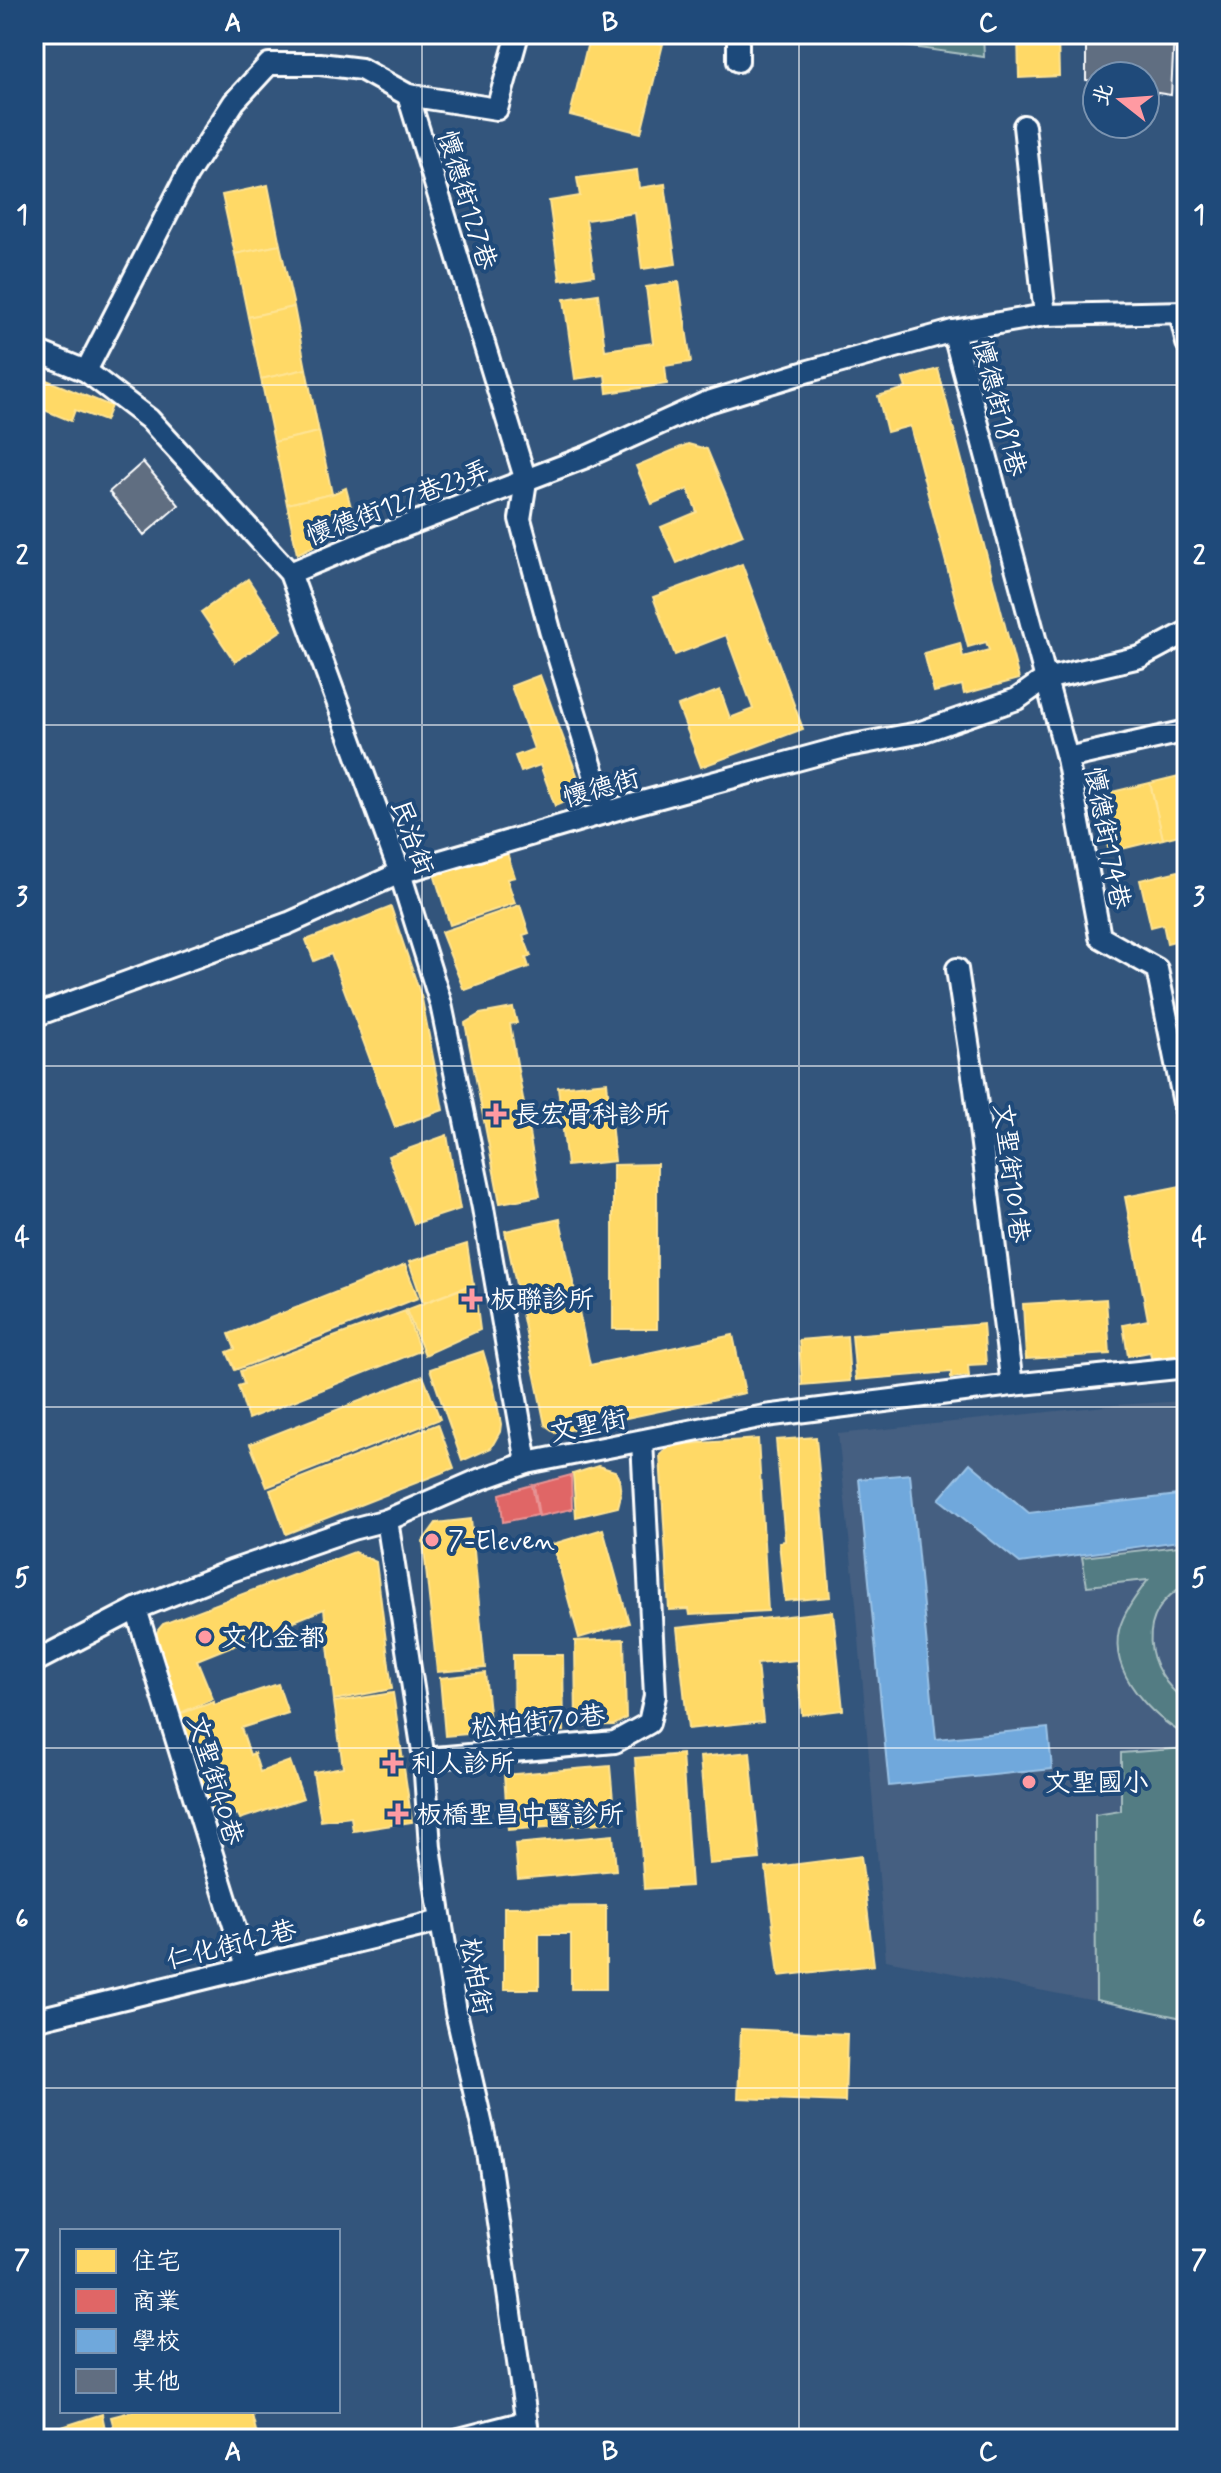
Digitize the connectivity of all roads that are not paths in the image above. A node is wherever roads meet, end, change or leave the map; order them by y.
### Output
1 (518, 34) edge
2 (738, 34) edge
3 (738, 61) dead end
4 (408, 95) junction
5 (1024, 126) dead end
6 (1177, 312) edge
7 (1045, 315) junction
8 (953, 331) junction
9 (1187, 343) edge
10 (34, 350) edge
11 (86, 371) junction
12 (526, 481) junction
13 (290, 573) junction
14 (1187, 632) edge
15 (1045, 679) junction
16 (1187, 731) edge
17 (1067, 758) junction
18 (606, 813) junction
19 (400, 873) junction
20 (957, 969) dead end
21 (34, 1016) edge
22 (1187, 1118) edge
23 (1187, 1367) edge
24 (1012, 1385) junction
25 (642, 1441) junction
26 (527, 1463) junction
27 (387, 1520) junction
28 (136, 1609) junction
29 (34, 1662) edge
30 (424, 1759) junction
31 (441, 1921) junction
32 (247, 1967) junction
33 (34, 2020) edge
34 (527, 2430) edge
35 (459, 2439) edge

1 - 4 street, 懷德街127巷
2 - 3 street
4 - 11 street
4 - 12 street, 懷德街127巷
5 - 7 street
6 - 7 street, 懷德街181巷
6 - 9 street
7 - 8 street, 懷德街181巷
8 - 12 street
8 - 15 street, 懷德街181巷
10 - 11 street, 民治街
11 - 13 street, 民治街
12 - 13 street, 懷德街127巷23弄
12 - 18 street, 懷德街127巷
13 - 19 street, 民治街
14 - 15 street, 懷德街
15 - 17 street, 懷德街174巷
15 - 18 street, 懷德街
16 - 17 street
17 - 22 street, 懷德街174巷
18 - 19 street, 懷德街
19 - 21 street, 懷德街
19 - 26 street, 民治街
20 - 24 street, 文聖街101巷
23 - 24 street, 文聖街
24 - 25 street, 文聖街
25 - 26 street, 文聖街
25 - 30 street, 松柏街70巷
26 - 27 street, 文聖街
27 - 28 street, 文聖街
27 - 30 street, 松柏街
28 - 29 street, 文聖街
28 - 32 street, 文聖街40巷
30 - 31 street, 松柏街
31 - 32 street, 仁化街42巷
31 - 34 street, 松柏街
32 - 33 street, 仁化街42巷
34 - 35 street

